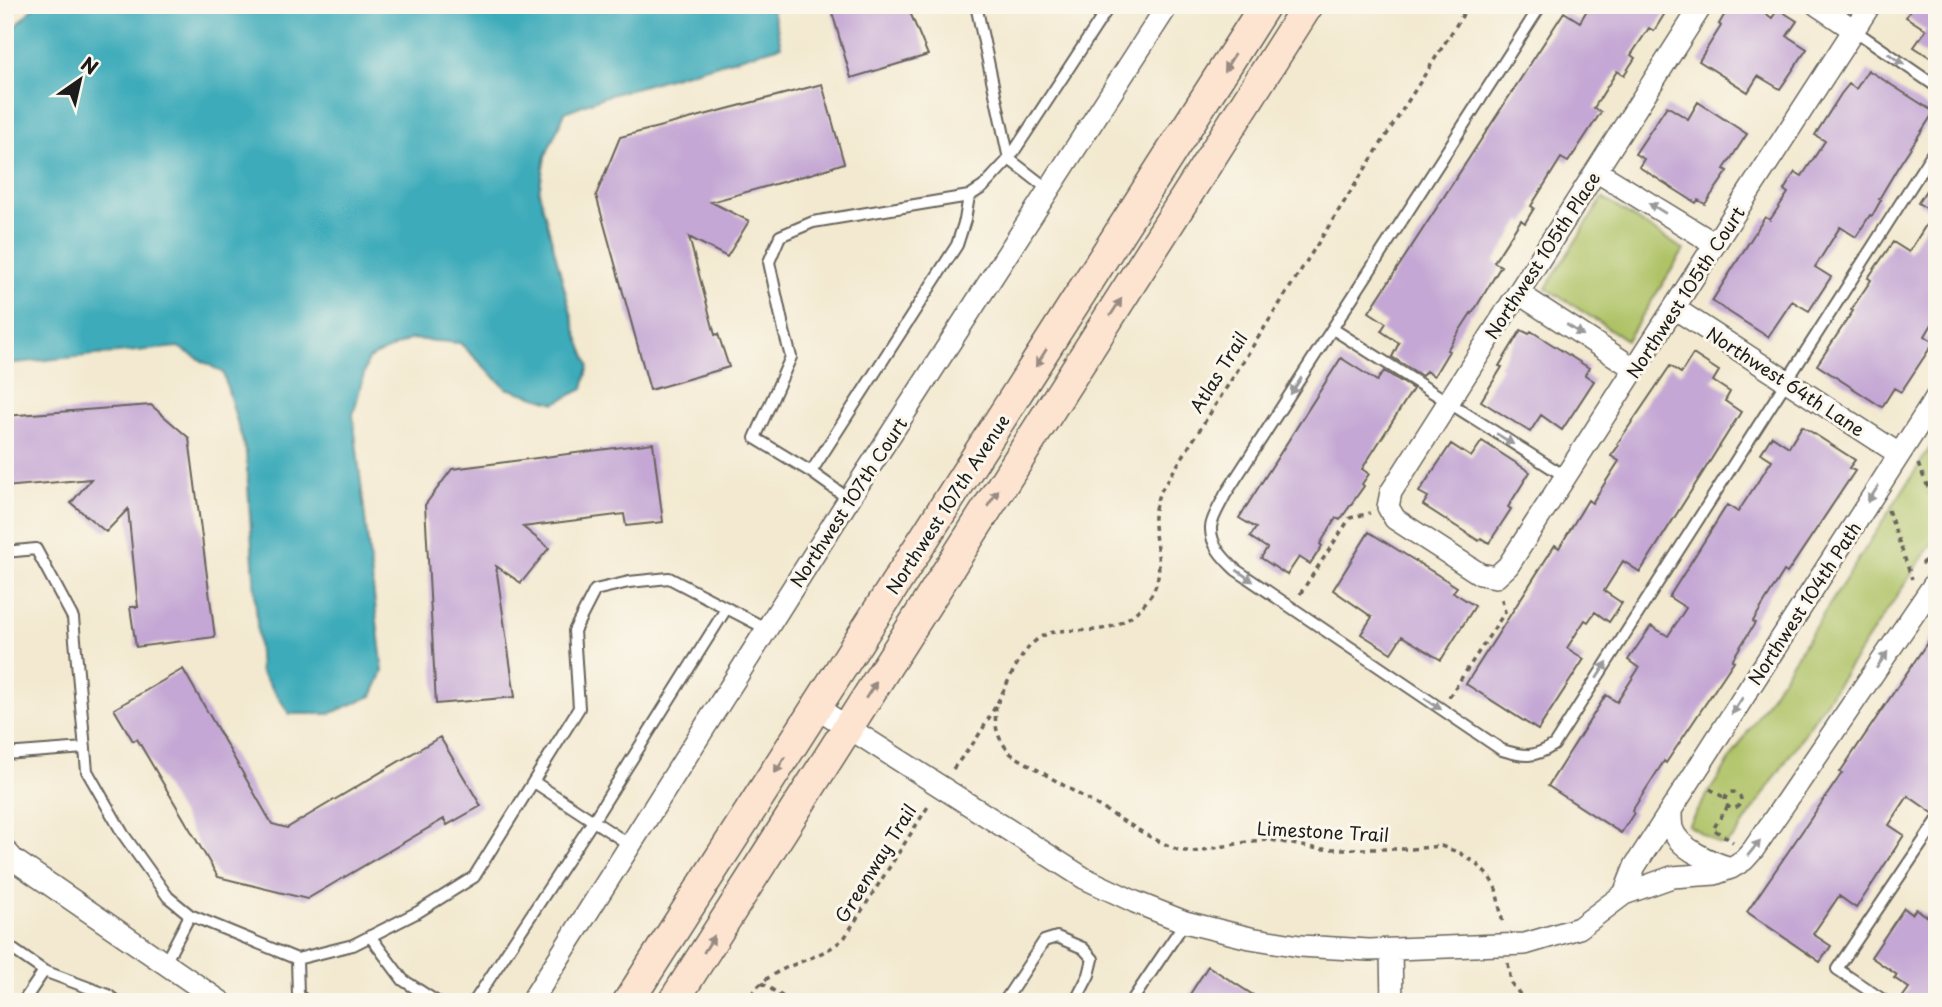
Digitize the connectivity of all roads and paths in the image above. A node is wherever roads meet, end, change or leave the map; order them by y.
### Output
1 (976, 5) edge
2 (1110, 5) edge
3 (1168, 5) edge
4 (1265, 5) edge
5 (1308, 5) edge
6 (1469, 5) edge
7 (1541, 5) edge
8 (1702, 5) edge
9 (1816, 5) edge
10 (1870, 5) edge
11 (1854, 30) junction
12 (1937, 87) edge
13 (1937, 146) edge
14 (1009, 159) junction
15 (1596, 171) junction
16 (1048, 188) junction
17 (969, 196) junction
18 (1714, 244) junction
19 (1518, 293) junction
20 (1674, 308) junction
21 (1333, 329) junction
22 (1636, 369) junction
23 (1786, 382) junction
24 (1937, 396) edge
25 (1448, 402) junction
26 (1908, 458) junction
27 (811, 472) junction
28 (1566, 477) junction
29 (849, 499) junction
30 (1388, 507) junction
31 (1937, 508) edge
32 (1888, 509) dead end
33 (5, 552) edge
34 (1923, 563) dead end
35 (1496, 577) junction
36 (1937, 580) edge
37 (1292, 607) junction
38 (726, 609) junction
39 (767, 629) junction
40 (996, 704) junction
41 (816, 707) junction
42 (1441, 709) junction
43 (847, 727) junction
44 (85, 748) junction
45 (5, 754) edge
46 (534, 782) junction
47 (940, 788) junction
48 (1737, 807) joint
49 (1671, 811) junction
50 (593, 821) junction
51 (1937, 821) edge
52 (630, 845) junction
53 (5, 850) edge
54 (1731, 868) junction
55 (1624, 894) junction
56 (190, 915) junction
57 (1185, 922) junction
58 (370, 936) junction
59 (5, 944) edge
60 (1506, 945) junction
61 (1391, 950) junction
62 (297, 959) junction
63 (165, 963) junction
64 (44, 971) junction
65 (762, 983) junction
66 (23, 1002) edge
67 (117, 1002) edge
68 (221, 1002) edge
69 (307, 1002) edge
70 (437, 1002) edge
71 (474, 1002) edge
72 (531, 1002) edge
73 (628, 1002) edge
74 (673, 1002) edge
75 (745, 1002) edge
76 (791, 1002) edge
77 (1003, 1002) edge
78 (1074, 1002) edge
79 (1131, 1002) edge
80 (1392, 1002) edge
81 (1526, 1002) edge
82 (1886, 1002) edge

1 - 14 lane
2 - 14 lane
3 - 16 street, Northwest 107th Court
4 -> 41 main road, Northwest 107th Avenue
43 -> 5 main road, Northwest 107th Avenue
6 - 40 path, Atlas Trail
7 - 21 lane
8 - 15 street, Northwest 105th Place
9 - 11 street
10 - 11 street, Northwest 105th Court
11 -> 12 lane
11 - 18 street, Northwest 105th Court
13 - 23 lane
14 - 16 lane
14 - 17 lane
18 -> 15 street
15 - 19 street, Northwest 105th Place
16 - 29 street, Northwest 107th Court
17 - 27 lane
17 - 27 lane
18 - 20 street, Northwest 105th Court
19 -> 22 street
19 - 25 street, Northwest 105th Place
20 - 22 street, Northwest 105th Court
20 - 23 street, Northwest 64th Lane
21 - 25 lane
21 -> 37 lane
22 - 28 street, Northwest 105th Court
23 - 26 street, Northwest 64th Lane
42 -> 23 lane
24 - 26 street, Northwest 104th Path
25 -> 28 lane
25 - 30 street, Northwest 105th Place
26 - 31 path
26 -> 49 street, Northwest 104th Path
27 - 29 lane
28 - 35 street, Northwest 105th Court
29 - 39 street, Northwest 107th Court
30 - 35 street
30 - 37 path
32 - 34 path
33 - 44 lane
35 - 42 path
54 -> 36 street
37 -> 42 lane
38 - 39 lane
38 - 46 lane
38 - 50 lane
39 - 52 street, Northwest 107th Court
40 - 47 path, Greenway Trail
40 - 60 path, Limestone Trail
41 - 43 street
41 -> 73 main road, Northwest 107th Avenue
43 - 47 street
74 -> 43 main road, Northwest 107th Avenue
44 - 45 lane
44 - 56 lane
46 - 50 lane
46 - 58 lane
47 - 57 street
47 - 65 path, Greenway Trail
48 - 48 path
49 - 54 street
49 - 55 street, Northwest 104th Path
50 - 52 lane
50 - 71 lane
51 - 82 lane
52 - 72 street, Northwest 107th Court
53 - 63 street
54 - 55 street
55 - 60 street
56 - 62 lane
56 - 63 lane
57 - 61 street
57 - 79 lane
58 - 62 lane
58 - 70 lane
59 - 64 lane
60 - 61 street
60 - 81 path, Limestone Trail
61 - 80 street
62 - 69 lane
63 - 68 street
64 - 66 lane
64 - 67 lane
65 - 75 path, Greenway Trail
65 - 76 path
77 - 78 lane

